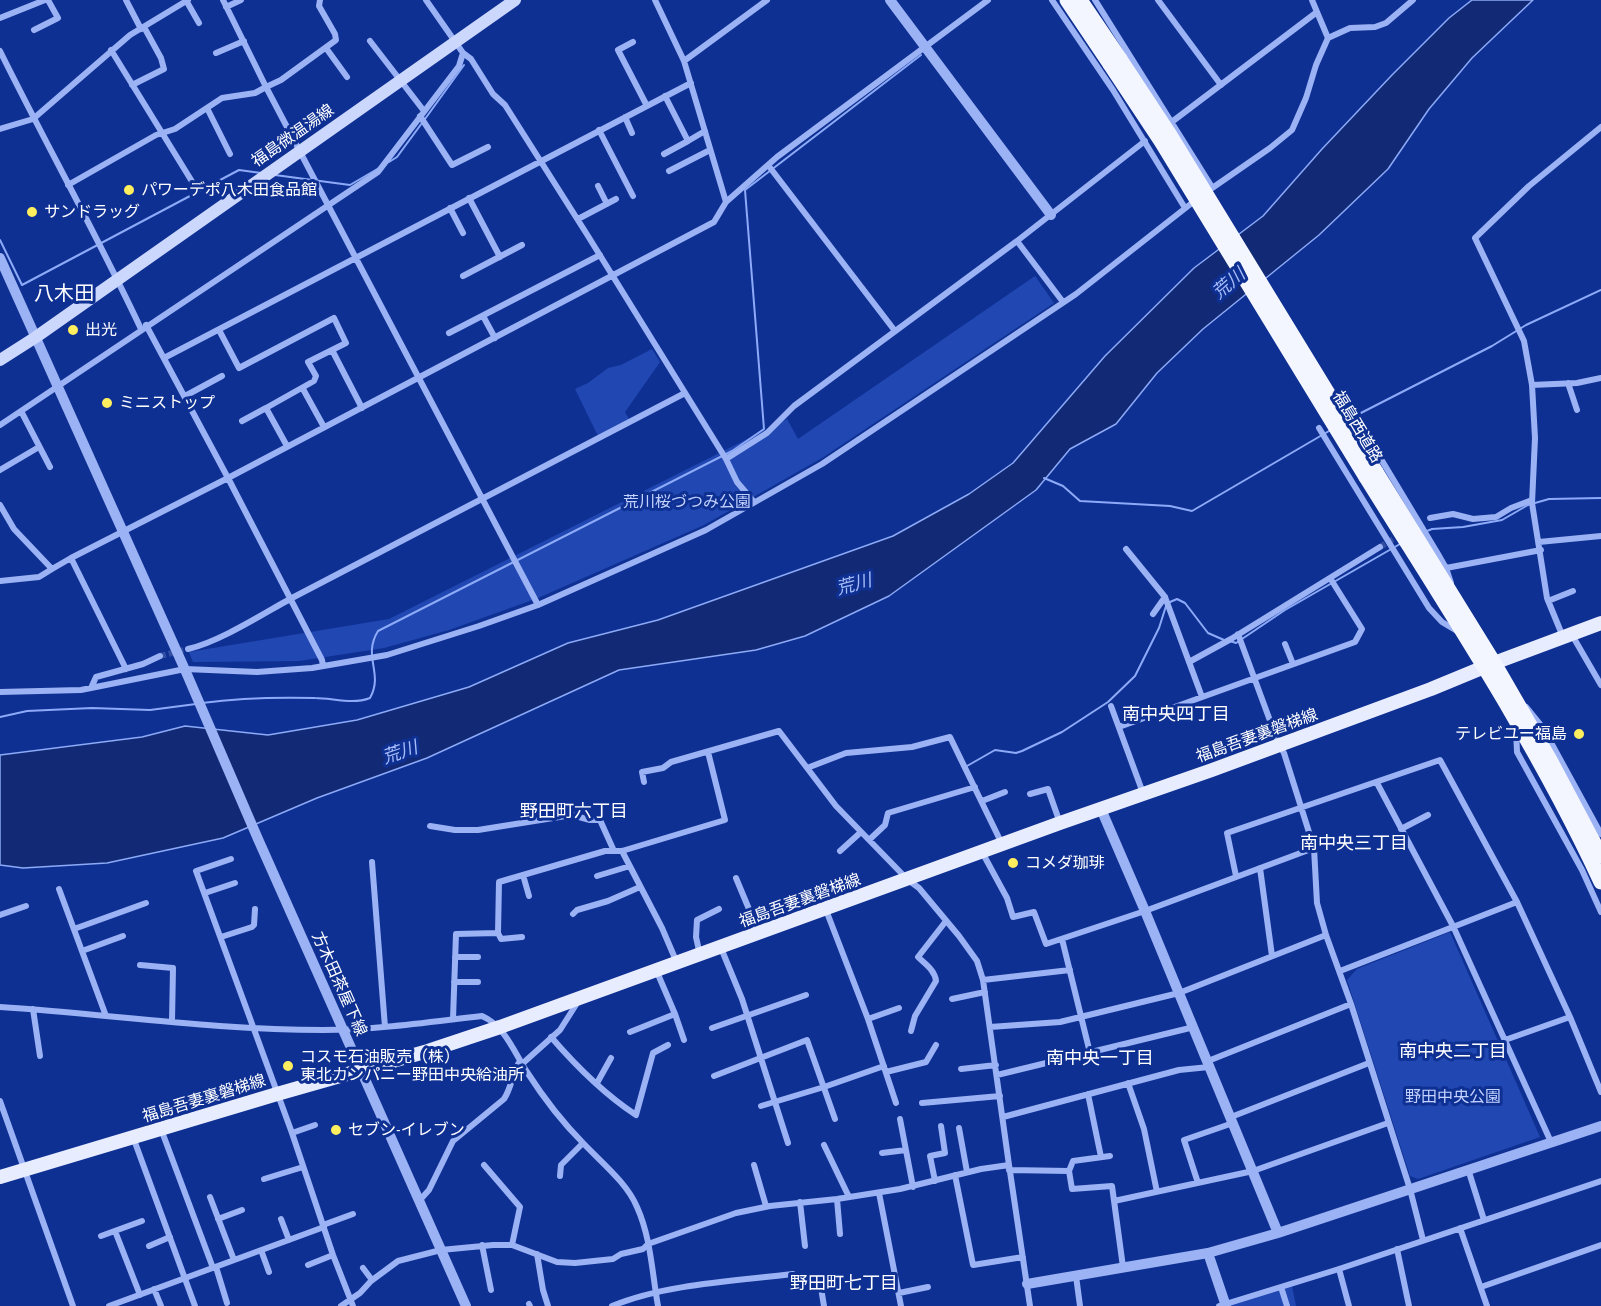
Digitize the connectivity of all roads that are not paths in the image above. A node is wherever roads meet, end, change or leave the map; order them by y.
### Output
1 (46, 0) edge
2 (126, 0) edge
3 (223, 0) edge
4 (242, 0) edge
5 (320, 0) edge
6 (426, 0) edge
7 (515, 0) edge
8 (655, 0) edge
9 (767, 0) edge
10 (890, 0) edge
11 (988, 0) edge
12 (1052, 0) edge
13 (1067, 0) edge
14 (1080, 0) edge
15 (1095, 0) edge
16 (1158, 0) edge
17 (1312, 0) edge
18 (1413, 0) edge
19 (188, 1) edge
20 (226, 7) junction
21 (1317, 12) junction
22 (0, 18) edge
23 (198, 23) dead end
24 (143, 28) junction
25 (34, 30) dead end
26 (1328, 38) junction
27 (244, 41) junction
28 (370, 41) dead end
29 (633, 42) dead end
30 (926, 46) junction
31 (326, 48) junction
32 (460, 48) junction
33 (0, 51) edge
34 (111, 51) junction
35 (216, 53) dead end
36 (684, 61) junction
37 (1115, 62) junction
38 (347, 77) dead end
39 (400, 81) junction
40 (691, 82) junction
41 (132, 85) junction
42 (1221, 85) junction
43 (266, 87) junction
44 (665, 96) junction
45 (647, 106) junction
46 (207, 108) junction
47 (422, 113) junction
48 (625, 117) junction
49 (33, 119) junction
50 (1173, 121) junction
51 (1601, 127) edge
52 (0, 129) edge
53 (600, 130) junction
54 (705, 131) junction
55 (632, 133) dead end
56 (162, 134) junction
57 (688, 141) junction
58 (1145, 141) junction
59 (488, 147) dead end
60 (710, 150) junction
61 (300, 151) junction
62 (230, 154) dead end
63 (664, 154) dead end
64 (541, 160) junction
65 (768, 165) junction
66 (669, 171) dead end
67 (68, 185) junction
68 (598, 186) dead end
69 (1212, 187) junction
70 (196, 188) dead end
71 (633, 196) dead end
72 (469, 198) junction
73 (616, 199) dead end
74 (726, 202) junction
75 (328, 203) junction
76 (607, 204) junction
77 (450, 208) junction
78 (1185, 208) junction
79 (1051, 215) junction
80 (578, 219) junction
81 (463, 233) dead end
82 (1017, 241) junction
83 (522, 246) dead end
84 (600, 255) junction
85 (356, 257) junction
86 (500, 257) junction
87 (0, 258) edge
88 (463, 276) dead end
89 (612, 276) junction
90 (118, 279) junction
91 (1063, 302) junction
92 (483, 316) junction
93 (144, 327) junction
94 (219, 330) junction
95 (895, 331) junction
96 (449, 333) dead end
97 (36, 337) junction
98 (495, 338) junction
99 (332, 350) junction
100 (164, 358) junction
101 (0, 360) edge
102 (222, 376) dead end
103 (419, 378) junction
104 (1601, 378) edge
105 (1568, 383) junction
106 (59, 385) junction
107 (1532, 385) junction
108 (303, 389) junction
109 (685, 393) junction
110 (184, 396) junction
111 (266, 408) junction
112 (362, 408) junction
113 (1351, 410) dead end
114 (1577, 410) dead end
115 (21, 411) junction
116 (242, 421) dead end
117 (0, 425) edge
118 (324, 428) junction
119 (1319, 428) dead end
120 (287, 446) junction
121 (39, 447) junction
122 (726, 459) junction
123 (50, 467) dead end
124 (0, 470) edge
125 (1371, 474) junction
126 (228, 478) junction
127 (483, 499) junction
128 (754, 502) junction
129 (1532, 503) junction
130 (0, 505) edge
131 (1430, 518) dead end
132 (123, 531) junction
133 (1600, 536) edge
134 (1539, 542) junction
135 (1380, 547) tunnel mouth
136 (1126, 549) dead end
137 (1541, 550) junction
138 (71, 558) junction
139 (52, 568) junction
140 (1446, 568) junction
141 (0, 580) edge
142 (1332, 581) junction
143 (1573, 591) dead end
144 (1453, 596) junction
145 (1165, 597) junction
146 (290, 598) junction
147 (1548, 601) junction
148 (538, 605) junction
149 (1153, 614) dead end
150 (1601, 623) edge
151 (1463, 633) junction
152 (1567, 636) junction
153 (1240, 638) junction
154 (1285, 645) dead end
155 (188, 649) tunnel mouth
156 (160, 656) tunnel mouth
157 (1189, 662) junction
158 (1293, 664) junction
159 (1489, 665) junction
160 (323, 666) junction
161 (126, 669) junction
162 (186, 671) junction
163 (1255, 678) junction
164 (1601, 685) edge
165 (91, 688) junction
166 (0, 692) edge
167 (1203, 697) junction
168 (1517, 704) junction
169 (1111, 706) dead end
170 (1516, 724) junction
171 (1119, 727) junction
172 (1280, 745) junction
173 (708, 752) junction
174 (807, 768) junction
175 (644, 782) dead end
176 (1377, 783) junction
177 (975, 787) junction
178 (1005, 792) dead end
179 (1030, 794) dead end
180 (1143, 794) junction
181 (982, 801) junction
182 (1301, 808) junction
183 (1101, 809) junction
184 (1428, 815) dead end
185 (1060, 823) junction
186 (430, 826) dead end
187 (1401, 829) junction
188 (861, 832) junction
189 (1601, 834) edge
190 (869, 840) junction
191 (1002, 844) junction
192 (1314, 848) junction
193 (614, 851) junction
194 (622, 851) junction
195 (840, 851) dead end
196 (982, 852) junction
197 (1601, 856) edge
198 (231, 859) dead end
199 (372, 862) dead end
200 (630, 866) junction
201 (1260, 868) junction
202 (522, 875) junction
203 (597, 876) dead end
204 (1236, 876) junction
205 (736, 878) dead end
206 (908, 880) junction
207 (1601, 882) edge
208 (235, 883) dead end
209 (640, 886) junction
210 (60, 889) dead end
211 (205, 893) junction
212 (529, 896) dead end
213 (1517, 902) junction
214 (146, 903) dead end
215 (26, 906) dead end
216 (255, 909) dead end
217 (719, 909) dead end
218 (825, 909) junction
219 (1145, 911) junction
220 (1601, 912) edge
221 (573, 914) dead end
222 (0, 915) edge
223 (946, 921) junction
224 (1453, 926) junction
225 (74, 928) junction
226 (498, 933) junction
227 (760, 934) junction
228 (1326, 935) junction
229 (123, 936) dead end
230 (221, 937) junction
231 (522, 937) dead end
232 (1062, 939) junction
233 (721, 948) junction
234 (82, 951) junction
235 (700, 956) junction
236 (1272, 956) junction
237 (455, 957) junction
238 (478, 957) dead end
239 (677, 964) junction
240 (140, 965) dead end
241 (1070, 970) junction
242 (1340, 971) junction
243 (657, 972) junction
244 (983, 980) junction
245 (454, 982) junction
246 (478, 982) dead end
247 (985, 992) junction
248 (1179, 993) junction
249 (806, 995) dead end
250 (581, 997) junction
251 (952, 999) dead end
252 (1351, 1004) junction
253 (0, 1007) edge
254 (899, 1008) dead end
255 (33, 1010) junction
256 (675, 1014) junction
257 (746, 1015) junction
258 (106, 1016) junction
259 (1570, 1017) junction
260 (1081, 1018) junction
261 (453, 1019) junction
262 (868, 1019) junction
263 (172, 1021) junction
264 (385, 1027) junction
265 (500, 1027) junction
266 (990, 1027) junction
267 (1194, 1027) junction
268 (253, 1028) junction
269 (712, 1028) dead end
270 (344, 1030) junction
271 (912, 1031) dead end
272 (630, 1032) dead end
273 (551, 1037) junction
274 (684, 1040) dead end
275 (1505, 1040) junction
276 (668, 1045) dead end
277 (936, 1045) dead end
278 (1090, 1053) junction
279 (40, 1056) dead end
280 (610, 1058) dead end
281 (760, 1059) junction
282 (521, 1062) junction
283 (1369, 1063) junction
284 (1209, 1064) junction
285 (996, 1065) junction
286 (885, 1069) junction
287 (961, 1069) dead end
288 (361, 1070) junction
289 (997, 1075) junction
290 (714, 1076) dead end
291 (597, 1083) junction
292 (1128, 1083) junction
293 (824, 1087) junction
294 (1601, 1092) edge
295 (277, 1094) junction
296 (1088, 1094) junction
297 (1000, 1096) junction
298 (0, 1101) edge
299 (774, 1102) junction
300 (896, 1102) dead end
301 (922, 1103) dead end
302 (761, 1106) dead end
303 (1003, 1117) junction
304 (835, 1119) dead end
305 (900, 1119) dead end
306 (1232, 1120) junction
307 (1388, 1123) junction
308 (315, 1125) dead end
309 (941, 1126) dead end
310 (1601, 1126) edge
311 (959, 1128) dead end
312 (161, 1129) junction
313 (292, 1133) junction
314 (133, 1137) junction
315 (1551, 1142) junction
316 (583, 1143) junction
317 (788, 1143) dead end
318 (824, 1144) dead end
319 (906, 1150) junction
320 (882, 1153) dead end
321 (1110, 1156) dead end
322 (1101, 1157) junction
323 (484, 1165) dead end
324 (754, 1165) dead end
325 (303, 1167) junction
326 (1009, 1168) junction
327 (24, 1169) junction
328 (1468, 1169) junction
329 (1069, 1171) junction
330 (1253, 1171) junction
331 (968, 1172) junction
332 (955, 1175) junction
333 (560, 1176) dead end
334 (0, 1177) edge
335 (264, 1179) dead end
336 (934, 1181) junction
337 (1601, 1181) edge
338 (1198, 1183) junction
339 (913, 1186) junction
340 (1410, 1189) junction
341 (1157, 1192) junction
342 (879, 1193) junction
343 (210, 1197) dead end
344 (849, 1197) junction
345 (837, 1199) junction
346 (419, 1201) junction
347 (1114, 1201) junction
348 (800, 1202) junction
349 (766, 1206) junction
350 (242, 1210) dead end
351 (352, 1214) dead end
352 (218, 1219) junction
353 (281, 1219) dead end
354 (1484, 1220) junction
355 (142, 1221) dead end
356 (324, 1226) junction
357 (1460, 1228) junction
358 (115, 1231) junction
359 (1278, 1233) junction
360 (840, 1234) dead end
361 (101, 1236) dead end
362 (170, 1237) junction
363 (289, 1240) junction
364 (1423, 1240) junction
365 (648, 1244) junction
366 (483, 1245) junction
367 (512, 1245) junction
368 (1601, 1245) edge
369 (149, 1246) dead end
370 (805, 1246) dead end
371 (1397, 1249) junction
372 (261, 1250) junction
373 (441, 1250) junction
374 (1208, 1253) junction
375 (537, 1254) junction
376 (333, 1255) junction
377 (1023, 1257) junction
378 (234, 1260) junction
379 (308, 1265) dead end
380 (214, 1268) junction
381 (363, 1268) dead end
382 (1123, 1268) junction
383 (1339, 1269) junction
384 (269, 1272) dead end
385 (793, 1274) dead end
386 (1076, 1276) junction
387 (184, 1278) junction
388 (372, 1280) junction
389 (1027, 1284) junction
390 (928, 1287) dead end
391 (1281, 1287) junction
392 (1481, 1287) junction
393 (821, 1288) dead end
394 (154, 1289) junction
395 (491, 1290) dead end
396 (656, 1293) junction
397 (899, 1293) junction
398 (140, 1295) junction
399 (227, 1303) dead end
400 (352, 1303) edge
401 (73, 1306) edge
402 (109, 1306) edge
403 (161, 1306) edge
404 (195, 1306) edge
405 (341, 1306) edge
406 (466, 1306) edge
407 (548, 1306) edge
408 (612, 1306) edge
409 (658, 1306) edge
410 (824, 1306) edge
411 (901, 1306) edge
412 (1030, 1306) edge
413 (1080, 1306) edge
414 (1223, 1306) edge
415 (1287, 1306) edge
416 (1349, 1306) edge
417 (1409, 1306) edge
418 (1487, 1306) edge

1 - 22 street
1 - 25 street
2 - 24 street
3 - 20 street
4 - 20 street
5 - 31 street
6 - 32 street
7 - 32 main road, 福島微温湯線
8 - 36 street
9 - 36 street
10 - 30 street
11 - 30 street
12 - 58 street
13 - 37 highway, 福島西道路
14 - 37 highway, 福島西道路
15 - 50 street
16 - 42 street
17 - 21 street
18 - 26 street
19 - 23 street
19 - 24 street
20 - 27 street
21 - 26 street
21 - 42 street
24 - 34 street
24 - 41 street
26 - 69 street
27 - 35 street
27 - 43 street
28 - 39 street
29 - 45 street
30 - 65 street
30 - 79 street
31 - 38 street
31 - 43 street
32 - 39 main road, 福島微温湯線
32 - 47 street
32 - 64 street
33 - 49 street
34 - 41 street
34 - 49 street
36 - 40 street
37 - 125 highway, 福島西道路, bridge
39 - 47 street
39 - 61 main road, 福島微温湯線
40 - 44 street
40 - 54 street
41 - 56 street
42 - 50 street
43 - 46 street
43 - 61 street
44 - 45 street
44 - 57 street
45 - 48 street
46 - 56 street
46 - 62 street
47 - 59 street
47 - 75 street
48 - 53 street
48 - 55 street
49 - 52 street
49 - 67 street
50 - 69 street
51 - 107 street
53 - 64 street
53 - 71 street
54 - 57 street
54 - 60 street
56 - 67 street
56 - 70 street
57 - 63 street
58 - 78 street
58 - 79 street
60 - 66 street
60 - 74 street
61 - 75 street
61 - 90 main road, 福島微温湯線
64 - 72 street
64 - 80 street
65 - 74 street
65 - 95 street
67 - 90 street
68 - 76 street
69 - 78 street
72 - 77 street
72 - 86 street
73 - 76 street
74 - 89 street
75 - 85 street
75 - 93 street
76 - 80 street
77 - 81 street
77 - 85 street
78 - 91 street
79 - 82 street
80 - 84 street
82 - 91 street
82 - 95 street
83 - 86 street
84 - 89 street
84 - 92 street
85 - 94 street
85 - 103 street
86 - 88 street
87 - 97 street, 方木田茶屋下線
89 - 98 street
89 - 109 street
90 - 93 street
90 - 97 main road, 福島微温湯線
91 - 128 street
92 - 96 street
92 - 98 street
93 - 100 street
93 - 106 street
94 - 99 street
94 - 100 street
95 - 122 street
97 - 101 main road, 福島微温湯線
97 - 106 street, 方木田茶屋下線
98 - 103 street
99 - 108 street
99 - 112 street
100 - 110 street
102 - 110 street
103 - 112 street
103 - 127 street
104 - 105 street
105 - 107 street
105 - 114 street
106 - 115 street
106 - 132 street, 方木田茶屋下線
107 - 129 street
108 - 111 street
108 - 118 street
109 - 122 street
109 - 127 street
110 - 126 street
111 - 116 street
111 - 120 street
112 - 118 street
113 - 140 street
115 - 117 street
115 - 121 street
118 - 120 street
119 - 151 street
120 - 126 street
121 - 123 street
121 - 124 street
122 - 128 street
125 - 144 highway, 福島西道路
125 - 151 highway, 福島西道路
126 - 132 street
126 - 146 street
127 - 146 street
127 - 148 street
128 - 148 street
129 - 131 street
129 - 134 street
130 - 139 street
132 - 138 street
132 - 162 street, 方木田茶屋下線
133 - 134 street
134 - 137 street
135 - 142 street
136 - 145 street
137 - 140 street
137 - 147 street
138 - 139 street
138 - 161 street
139 - 141 street
140 - 144 street
142 - 153 street
142 - 158 street
143 - 147 street
144 - 159 highway, 福島西道路
145 - 149 street
145 - 157 street
146 - 155 street
146 - 160 street
147 - 152 street
148 - 160 street
150 - 152 main road, 福島吾妻裏磐梯線
151 - 159 highway, 福島西道路
152 - 159 main road, 福島吾妻裏磐梯線
152 - 164 street
153 - 157 street
153 - 163 street
154 - 158 street
156 - 161 street
157 - 167 street
158 - 163 street
159 - 168 highway, 福島西道路
159 - 170 highway, 福島西道路
159 - 172 main road, 福島吾妻裏磐梯線
160 - 162 street
161 - 165 street
162 - 165 street
162 - 270 street, 方木田茶屋下線
163 - 167 street
163 - 172 street
165 - 166 street
167 - 171 street
168 - 189 street
168 - 197 highway, 福島西道路
169 - 171 street
170 - 207 highway, 福島西道路
170 - 220 street
171 - 180 street
172 - 180 main road, 福島吾妻裏磐梯線
172 - 182 street
173 - 174 street
173 - 175 street
173 - 194 street
174 - 177 street
174 - 188 street
176 - 182 street
176 - 187 street
176 - 213 street
177 - 181 street
177 - 190 street
178 - 181 street
179 - 185 street
180 - 183 main road, 福島吾妻裏磐梯線
181 - 191 street
182 - 192 street
182 - 204 street
183 - 185 main road, 福島吾妻裏磐梯線
183 - 219 street
184 - 187 street
185 - 191 main road, 福島吾妻裏磐梯線
186 - 193 street
187 - 224 street
188 - 190 street
188 - 195 street
190 - 206 street
191 - 196 main road, 福島吾妻裏磐梯線
192 - 201 street
192 - 228 street
193 - 194 street
193 - 202 street
194 - 200 street
196 - 206 main road, 福島吾妻裏磐梯線
196 - 232 street
198 - 211 street
199 - 264 street
200 - 203 street
200 - 209 street
201 - 204 street
201 - 236 street
202 - 212 street
202 - 226 street
204 - 219 street
205 - 227 street
206 - 218 main road, 福島吾妻裏磐梯線
206 - 223 street
208 - 211 street
209 - 221 street
209 - 239 street
210 - 225 street
211 - 230 street
213 - 224 street
213 - 259 street
214 - 225 street
215 - 222 street
216 - 230 street
217 - 235 street
218 - 227 main road, 福島吾妻裏磐梯線
218 - 262 street
219 - 232 street
219 - 248 street
223 - 244 street
223 - 271 street
224 - 242 street
224 - 275 street
225 - 234 street
226 - 231 street
226 - 237 street
227 - 233 main road, 福島吾妻裏磐梯線
228 - 236 street
228 - 242 street
229 - 234 street
230 - 268 street
232 - 241 street
233 - 235 main road, 福島吾妻裏磐梯線
233 - 257 street
234 - 258 street
235 - 239 main road, 福島吾妻裏磐梯線
236 - 248 street
237 - 238 street
237 - 245 street
239 - 243 main road, 福島吾妻裏磐梯線
240 - 263 street
241 - 244 street
241 - 260 street
242 - 252 street
243 - 250 main road, 福島吾妻裏磐梯線
243 - 256 street
244 - 247 street
245 - 246 street
245 - 261 street
247 - 251 street
247 - 266 street
248 - 260 street
248 - 267 street
249 - 257 street
250 - 265 main road, 福島吾妻裏磐梯線
250 - 273 street
252 - 283 street
252 - 284 street
253 - 255 street
254 - 262 street
255 - 258 street
255 - 279 street
256 - 272 street
256 - 274 street
257 - 269 street
257 - 281 street
258 - 263 street
259 - 275 street
259 - 294 street
260 - 266 street
260 - 278 street
261 - 264 street
261 - 265 street
262 - 286 street
263 - 268 street
264 - 270 street
265 - 282 street
265 - 288 main road, 福島吾妻裏磐梯線
266 - 285 street
267 - 278 street
267 - 284 street
268 - 270 street
268 - 295 street
270 - 288 street, 方木田茶屋下線
273 - 282 street
273 - 291 street
275 - 315 street
276 - 291 street
277 - 286 street
278 - 289 street
280 - 291 street
281 - 290 street
281 - 293 street
281 - 299 street
282 - 316 street
282 - 346 street
283 - 306 street
283 - 307 street
284 - 292 street
284 - 306 street
285 - 287 street
285 - 289 street
286 - 293 street
286 - 300 street
288 - 295 main road, 福島吾妻裏磐梯線
288 - 346 street, 方木田茶屋下線
289 - 297 street
292 - 296 street
292 - 341 street
293 - 299 street
293 - 304 street
295 - 312 main road, 福島吾妻裏磐梯線
295 - 313 street
296 - 303 street
296 - 322 street
297 - 301 street
297 - 303 street
298 - 327 street
299 - 302 street
299 - 317 street
303 - 326 street
305 - 319 street
306 - 330 street
306 - 338 street
307 - 330 street
307 - 340 street
308 - 313 street
309 - 336 street
310 - 315 street
311 - 331 street
312 - 314 main road, 福島吾妻裏磐梯線
312 - 380 street
313 - 325 street
314 - 327 main road, 福島吾妻裏磐梯線
314 - 362 street
315 - 328 street
316 - 333 street
316 - 365 street
318 - 344 street
319 - 320 street
319 - 339 street
321 - 322 street
322 - 329 street
323 - 367 street
324 - 349 street
325 - 335 street
325 - 356 street
326 - 329 street
326 - 331 street
326 - 377 street
327 - 334 main road, 福島吾妻裏磐梯線
327 - 401 street
328 - 340 street
328 - 354 street
329 - 347 street
330 - 338 street
330 - 359 street
331 - 332 street
332 - 336 street
332 - 377 street
336 - 339 street
337 - 354 street
338 - 341 street
339 - 342 street
340 - 359 street
340 - 364 street
341 - 347 street
342 - 344 street
342 - 397 street
343 - 352 street
344 - 345 street
345 - 348 street
345 - 360 street
346 - 373 street, 方木田茶屋下線
347 - 382 street
348 - 349 street
348 - 370 street
349 - 365 street
350 - 352 street
351 - 356 street
352 - 378 street
353 - 363 street
354 - 357 street
355 - 358 street
356 - 363 street
356 - 376 street
357 - 364 street
357 - 392 street
358 - 361 street
358 - 398 street
359 - 374 street
362 - 369 street
362 - 387 street
363 - 372 street
364 - 371 street
365 - 375 street
365 - 396 street
366 - 367 street
366 - 373 street
366 - 395 street
367 - 375 street
368 - 392 street
371 - 383 street
371 - 417 street
372 - 378 street
372 - 384 street
373 - 388 street
373 - 406 street, 方木田茶屋下線
374 - 382 street
374 - 414 street
375 - 407 street
376 - 379 street
376 - 400 street
377 - 389 street
378 - 380 street
380 - 387 street
380 - 399 street
381 - 388 street
382 - 386 street
383 - 391 street
383 - 416 street
385 - 396 street
386 - 389 street
386 - 413 street
387 - 394 street
387 - 404 street
388 - 400 street
389 - 412 street
390 - 397 street
391 - 414 street
391 - 415 street
392 - 418 street
393 - 410 street
394 - 398 street
394 - 403 street
396 - 408 street
396 - 409 street
397 - 411 street
398 - 402 street
400 - 405 street

